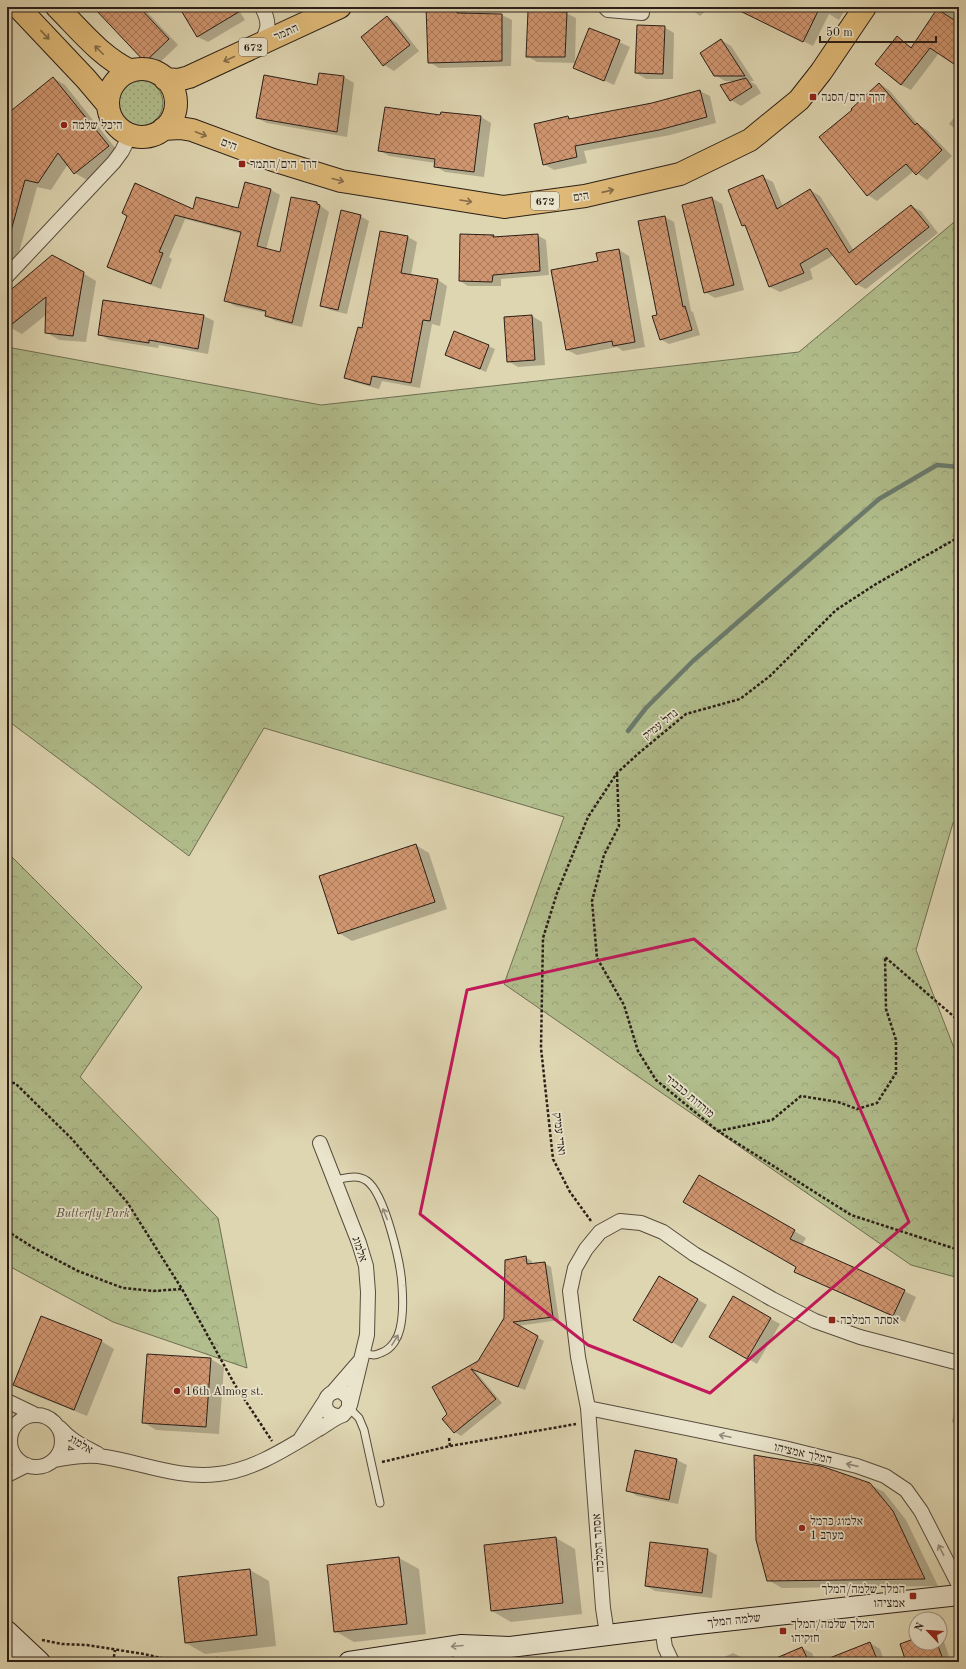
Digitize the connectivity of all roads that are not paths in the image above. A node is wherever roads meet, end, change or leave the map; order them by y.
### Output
1 (18, 7) edge
2 (57, 7) edge
3 (262, 7) edge
4 (340, 7) edge
5 (605, 7) edge
6 (865, 7) edge
7 (642, 13) dead end
8 (260, 44) junction
9 (131, 71) junction
10 (165, 79) junction
11 (108, 105) junction
12 (163, 129) junction
13 (130, 135) junction
14 (7, 276) edge
15 (320, 1142) dead end
16 (335, 1180) junction
17 (361, 1356) junction
18 (959, 1363) edge
19 (329, 1396) junction
20 (7, 1401) edge
21 (346, 1410) junction
22 (34, 1414) junction
23 (589, 1414) junction
24 (60, 1428) junction
25 (9, 1436) edge
26 (299, 1441) junction
27 (104, 1457) junction
28 (54, 1460) junction
29 (27, 1465) junction
30 (7, 1475) edge
31 (380, 1503) dead end
32 (959, 1585) edge
33 (959, 1595) edge
34 (662, 1628) junction
35 (7, 1631) edge
36 (607, 1634) junction
37 (510, 1647) junction
38 (7, 1655) edge
39 (14, 1662) edge
40 (40, 1662) edge
41 (348, 1662) edge
42 (462, 1662) edge
43 (672, 1662) edge

1 -> 11 main road
9 -> 2 main road
3 - 8 street
4 - 8 main road, התמר / 672
5 - 7 street
12 -> 6 main road, הים / 672
8 -> 10 main road, התמר / 672
9 - 10 main road
9 - 11 main road
10 - 12 main road
11 - 13 main road
12 - 13 main road, 672
13 - 14 street
15 - 16 street, אלמוג
16 - 17 street, אלמוג
17 -> 16 lane
17 - 19 street, אלמוג
17 - 21 street, אלמוג
18 - 23 street, אסתר המלכה
19 - 21 street
19 - 21 street
19 - 26 street, אלמוג
20 - 22 street
21 - 26 street, אלמוג
21 - 31 lane
22 - 24 street
22 - 25 street
32 -> 23 street, המלך אמציהו
23 - 36 street, אסתר המלכה
24 - 27 street, אלמוג
24 - 28 street
25 - 29 street
26 - 27 street, אלמוג
27 - 28 street, אלמוג
28 - 29 street
29 - 30 street
33 - 34 street, שלמה המלך
34 - 36 street, שלמה המלך
34 - 43 street
35 - 40 street
36 - 37 street, שלמה המלך
37 -> 41 street, שלמה המלך
37 - 42 street, שלמה המלך
38 - 39 street

